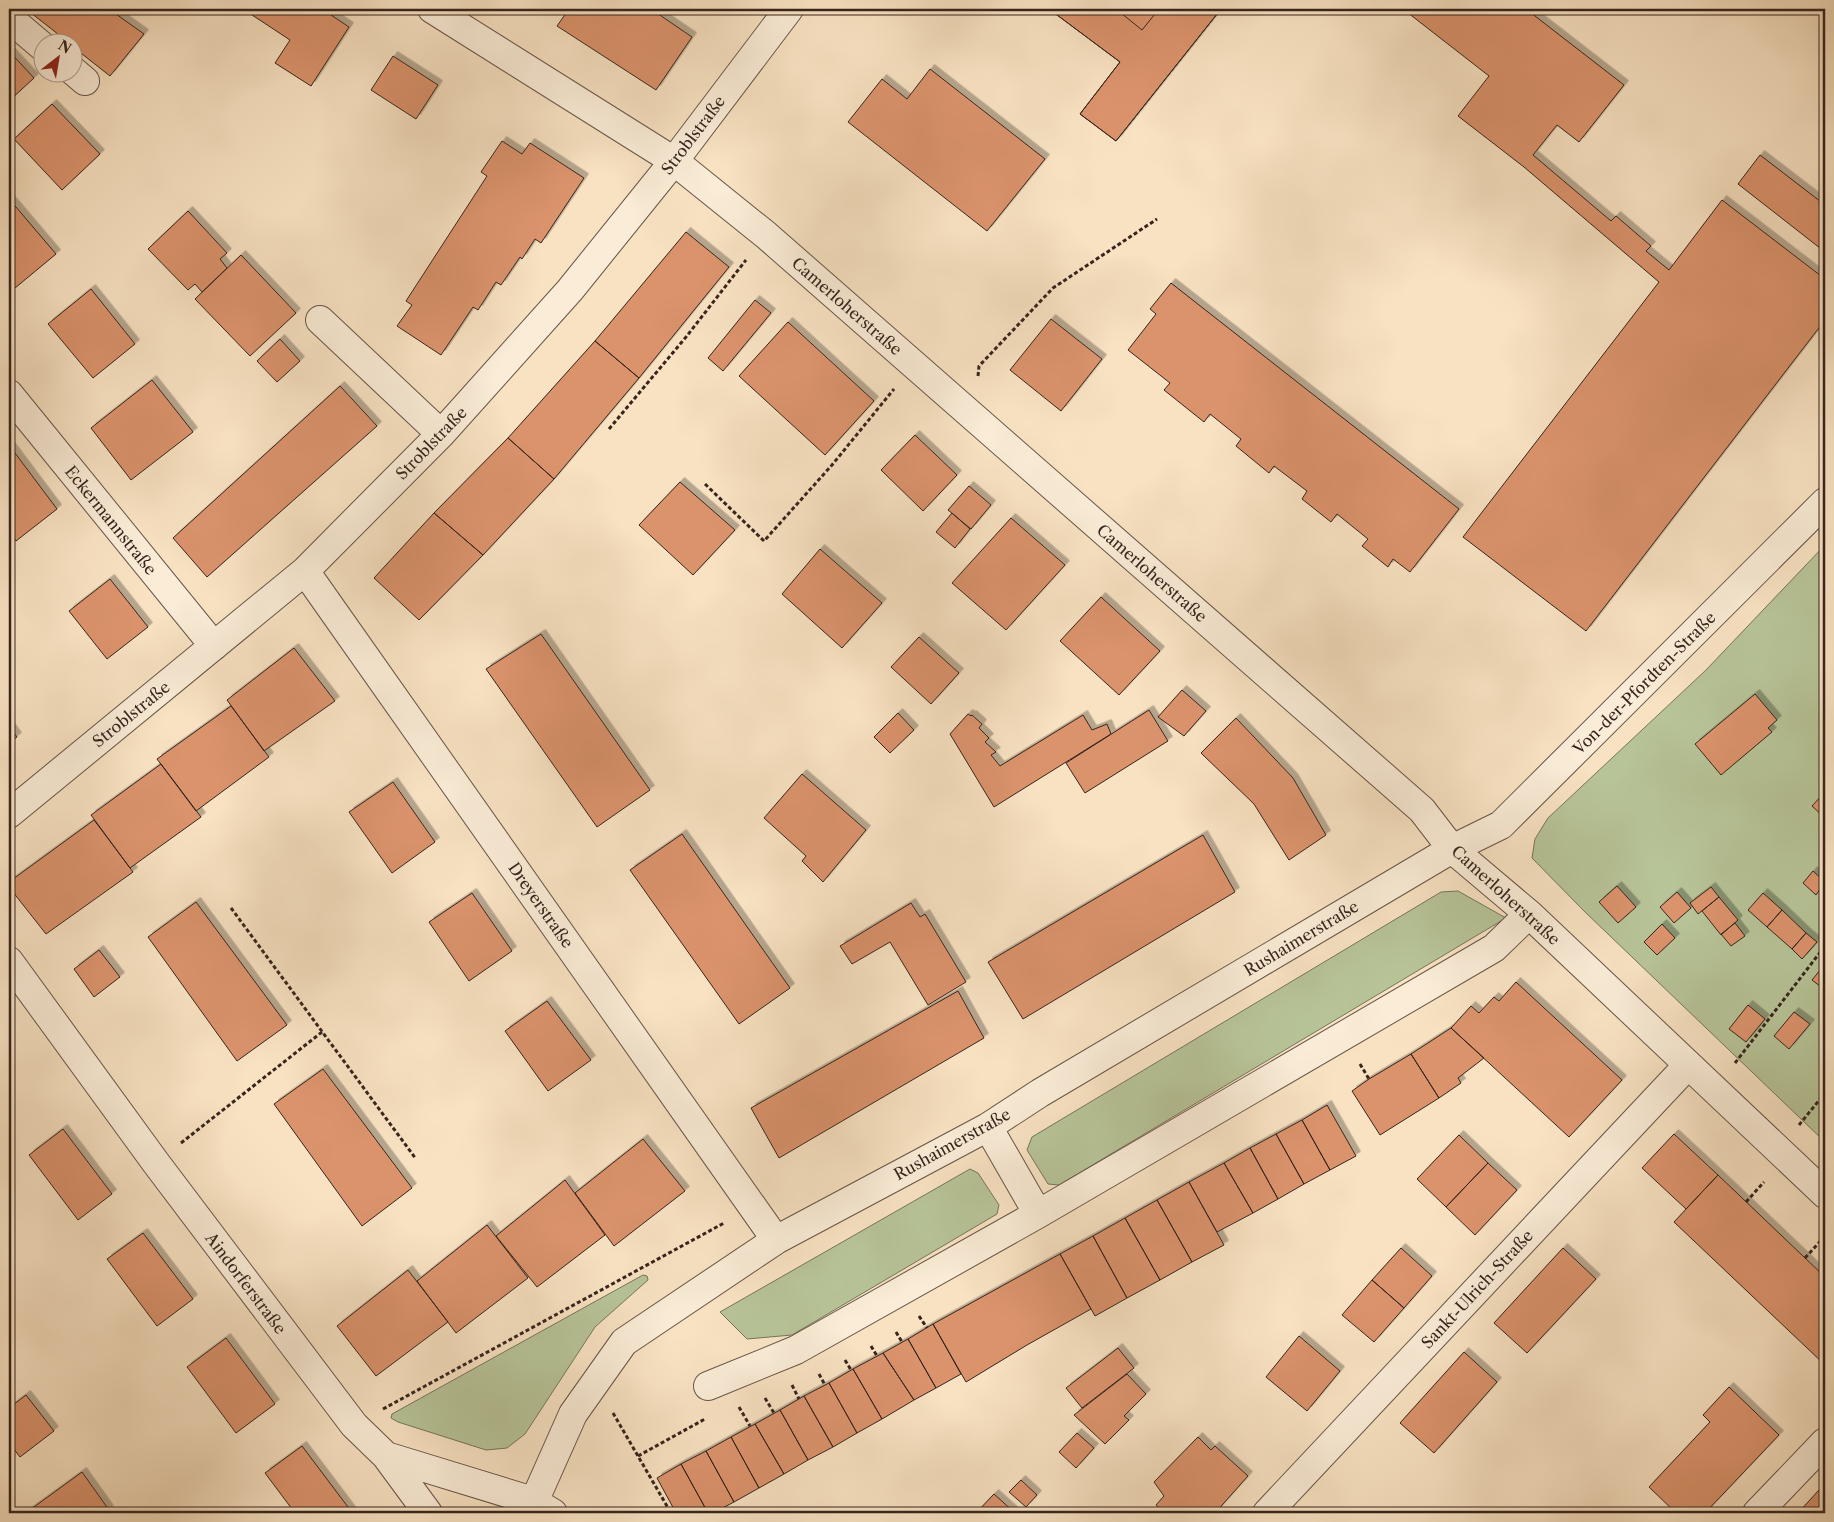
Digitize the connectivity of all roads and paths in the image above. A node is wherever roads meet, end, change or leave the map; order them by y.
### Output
1 (432, 9) edge
2 (789, 9) edge
3 (9, 18) edge
4 (32, 38) edge
5 (674, 161) junction
6 (1157, 220) dead end
7 (766, 235) junction
8 (320, 320) dead end
9 (914, 364) junction
10 (9, 394) edge
11 (973, 417) junction
12 (609, 429) dead end
13 (441, 434) junction
14 (705, 484) dead end
15 (1825, 502) edge
16 (305, 571) junction
17 (214, 646) junction
18 (9, 814) edge
19 (1452, 849) junction
20 (231, 908) dead end
21 (1529, 914) junction
22 (1825, 946) edge
23 (9, 961) edge
24 (322, 1032) junction
25 (1688, 1064) junction
26 (1712, 1087) junction
27 (1825, 1093) edge
28 (988, 1127) junction
29 (1776, 1149) junction
30 (416, 1159) dead end
31 (156, 1164) junction
32 (1825, 1194) edge
33 (753, 1207) junction
34 (1038, 1214) junction
35 (1825, 1236) edge
36 (776, 1240) junction
37 (1806, 1258) dead end
38 (596, 1382) junction
39 (708, 1386) joint
40 (354, 1425) junction
41 (1825, 1442) edge
42 (386, 1456) junction
43 (638, 1456) junction
44 (538, 1509) edge
45 (428, 1513) edge
46 (671, 1513) edge
47 (1267, 1513) edge
48 (1758, 1513) edge

1 - 5 street, Camerloherstraße
2 - 5 street, Stroblstraße
3 - 4 street
5 - 7 street, Camerloherstraße
5 - 13 street, Stroblstraße
6 - 11 path
7 - 9 street, Camerloherstraße
7 - 12 path
8 - 13 street
9 - 11 street, Camerloherstraße
9 - 14 path
10 - 17 street, Eckermannstraße
11 - 19 street, Camerloherstraße
13 - 16 street, Stroblstraße
15 - 19 street, Von-der-Pfordten-Straße
16 - 17 street, Stroblstraße
16 - 33 street, Dreyerstraße
17 - 18 street, Stroblstraße
19 - 21 street, Camerloherstraße
19 - 28 street, Rushaimerstraße
20 - 24 path
21 - 25 street, Camerloherstraße
21 - 34 street
22 - 26 path
23 - 31 street, Aindorferstraße
24 - 30 path
24 - 31 path
25 - 26 street, Camerloherstraße
25 - 47 street, Sankt-Ulrich-Straße
26 - 29 street, Camerloherstraße
27 - 29 path
28 - 34 street
28 - 36 street, Rushaimerstraße
29 - 32 street, Camerloherstraße
31 - 40 street, Aindorferstraße
33 - 36 street, Dreyerstraße
33 - 40 path
34 - 39 street
35 - 37 path
36 - 38 street, Rushaimerstraße
38 - 43 path
38 - 44 street, Rushaimerstraße
39 - 43 path
40 - 42 street, Aindorferstraße
41 - 48 street
42 - 44 street, Aindorferstraße
42 - 45 street
43 - 46 path

